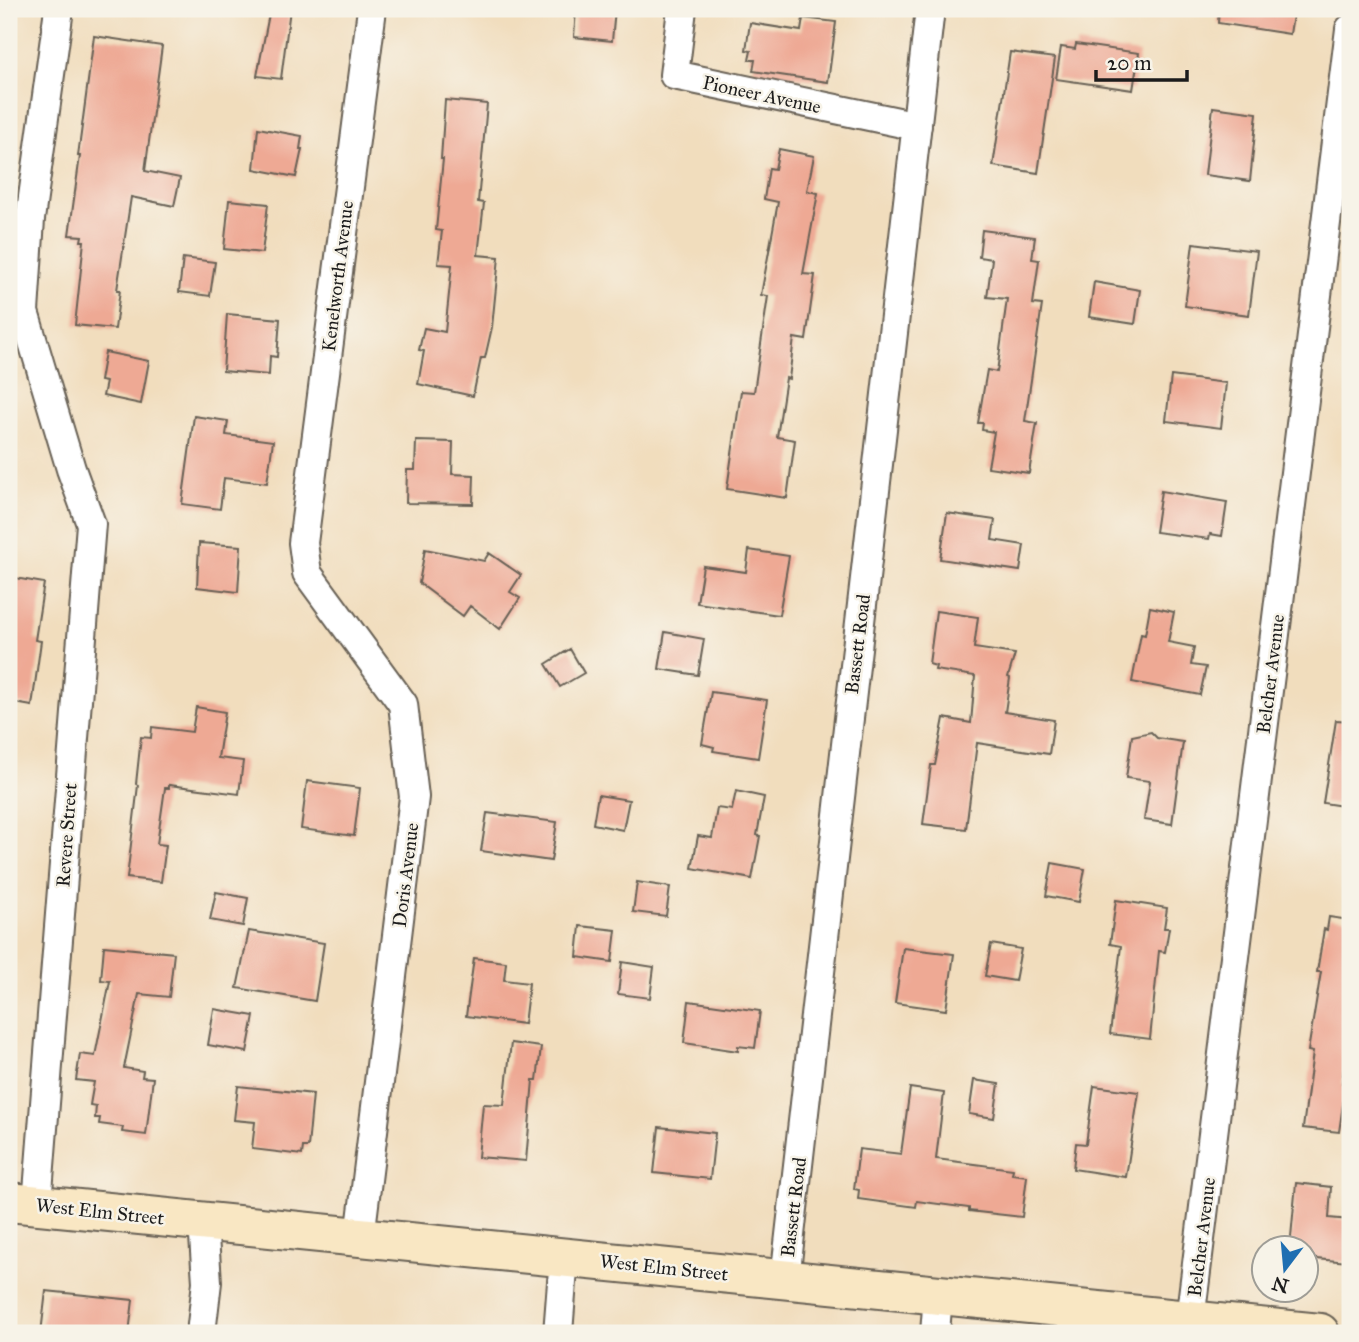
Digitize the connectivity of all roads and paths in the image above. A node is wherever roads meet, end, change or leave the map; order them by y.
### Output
1 (59, 9) edge
2 (372, 9) edge
3 (682, 9) edge
4 (930, 9) edge
5 (1350, 29) edge
6 (916, 126) junction
7 (303, 543) joint
8 (23, 1203) edge
9 (203, 1221) junction
10 (360, 1237) junction
11 (564, 1257) junction
12 (785, 1279) junction
13 (938, 1295) junction
14 (1190, 1320) junction
15 (201, 1333) edge
16 (558, 1333) edge
17 (934, 1333) edge
18 (1320, 1333) edge

1 - 8 street, Revere Street
2 - 7 street, Kenelworth Avenue
3 - 6 street, Pioneer Avenue
4 - 6 street, Bassett Road
5 - 14 street, Belcher Avenue
6 - 12 street, Bassett Road
7 - 10 street, Doris Avenue
8 - 9 street, West Elm Street
9 - 10 street, West Elm Street
9 - 15 street
10 - 11 street, West Elm Street
11 - 12 street, West Elm Street
11 - 16 street
12 - 13 street, West Elm Street
13 - 14 street, West Elm Street
13 - 17 street
14 - 18 street, West Elm Street

